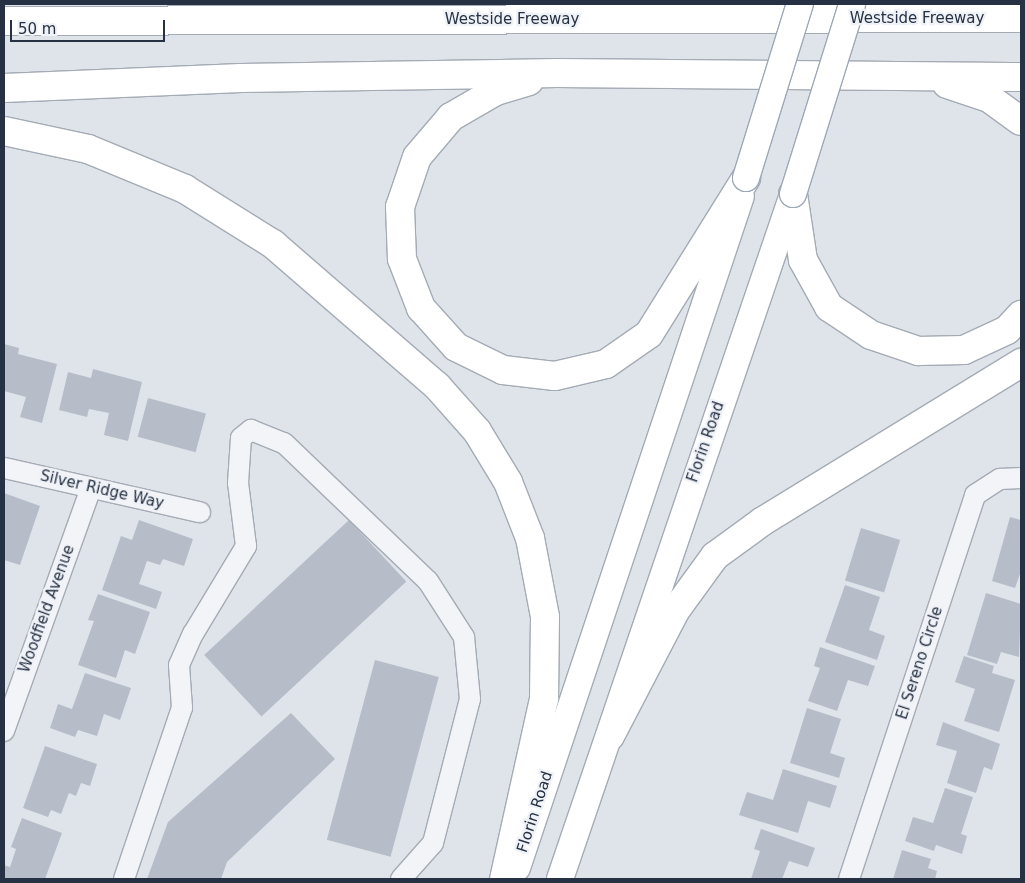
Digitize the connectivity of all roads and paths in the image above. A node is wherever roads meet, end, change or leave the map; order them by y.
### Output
1 (800, 4) edge
2 (852, 4) edge
3 (1021, 18) edge
4 (4, 21) edge
5 (557, 72) junction
6 (920, 76) junction
7 (1021, 77) edge
8 (4, 88) edge
9 (1021, 121) edge
10 (4, 131) edge
11 (746, 178) junction
12 (793, 194) junction
13 (1021, 315) edge
14 (1021, 363) edge
15 (4, 468) edge
16 (1021, 478) edge
17 (91, 488) junction
18 (200, 512) dead end
19 (4, 731) edge
20 (610, 736) junction
21 (124, 879) edge
22 (400, 879) edge
23 (504, 879) edge
24 (513, 879) edge
25 (560, 879) edge
26 (849, 879) edge

1 - 11 main road, Florin Road, bridge
2 - 12 main road, Florin Road, bridge
3 - 4 highway, Westside Freeway
5 - 6 highway
5 - 8 highway
5 - 11 highway
6 - 7 highway
6 - 9 highway
10 - 23 highway
11 - 24 main road, Florin Road
12 - 13 highway
12 - 20 main road, Florin Road
14 - 20 highway
15 - 17 street, Silver Ridge Way
16 - 26 street, El Sereno Circle
17 - 18 street, Silver Ridge Way
17 - 19 street, Woodfield Avenue
20 - 25 main road, Florin Road
21 - 22 street

